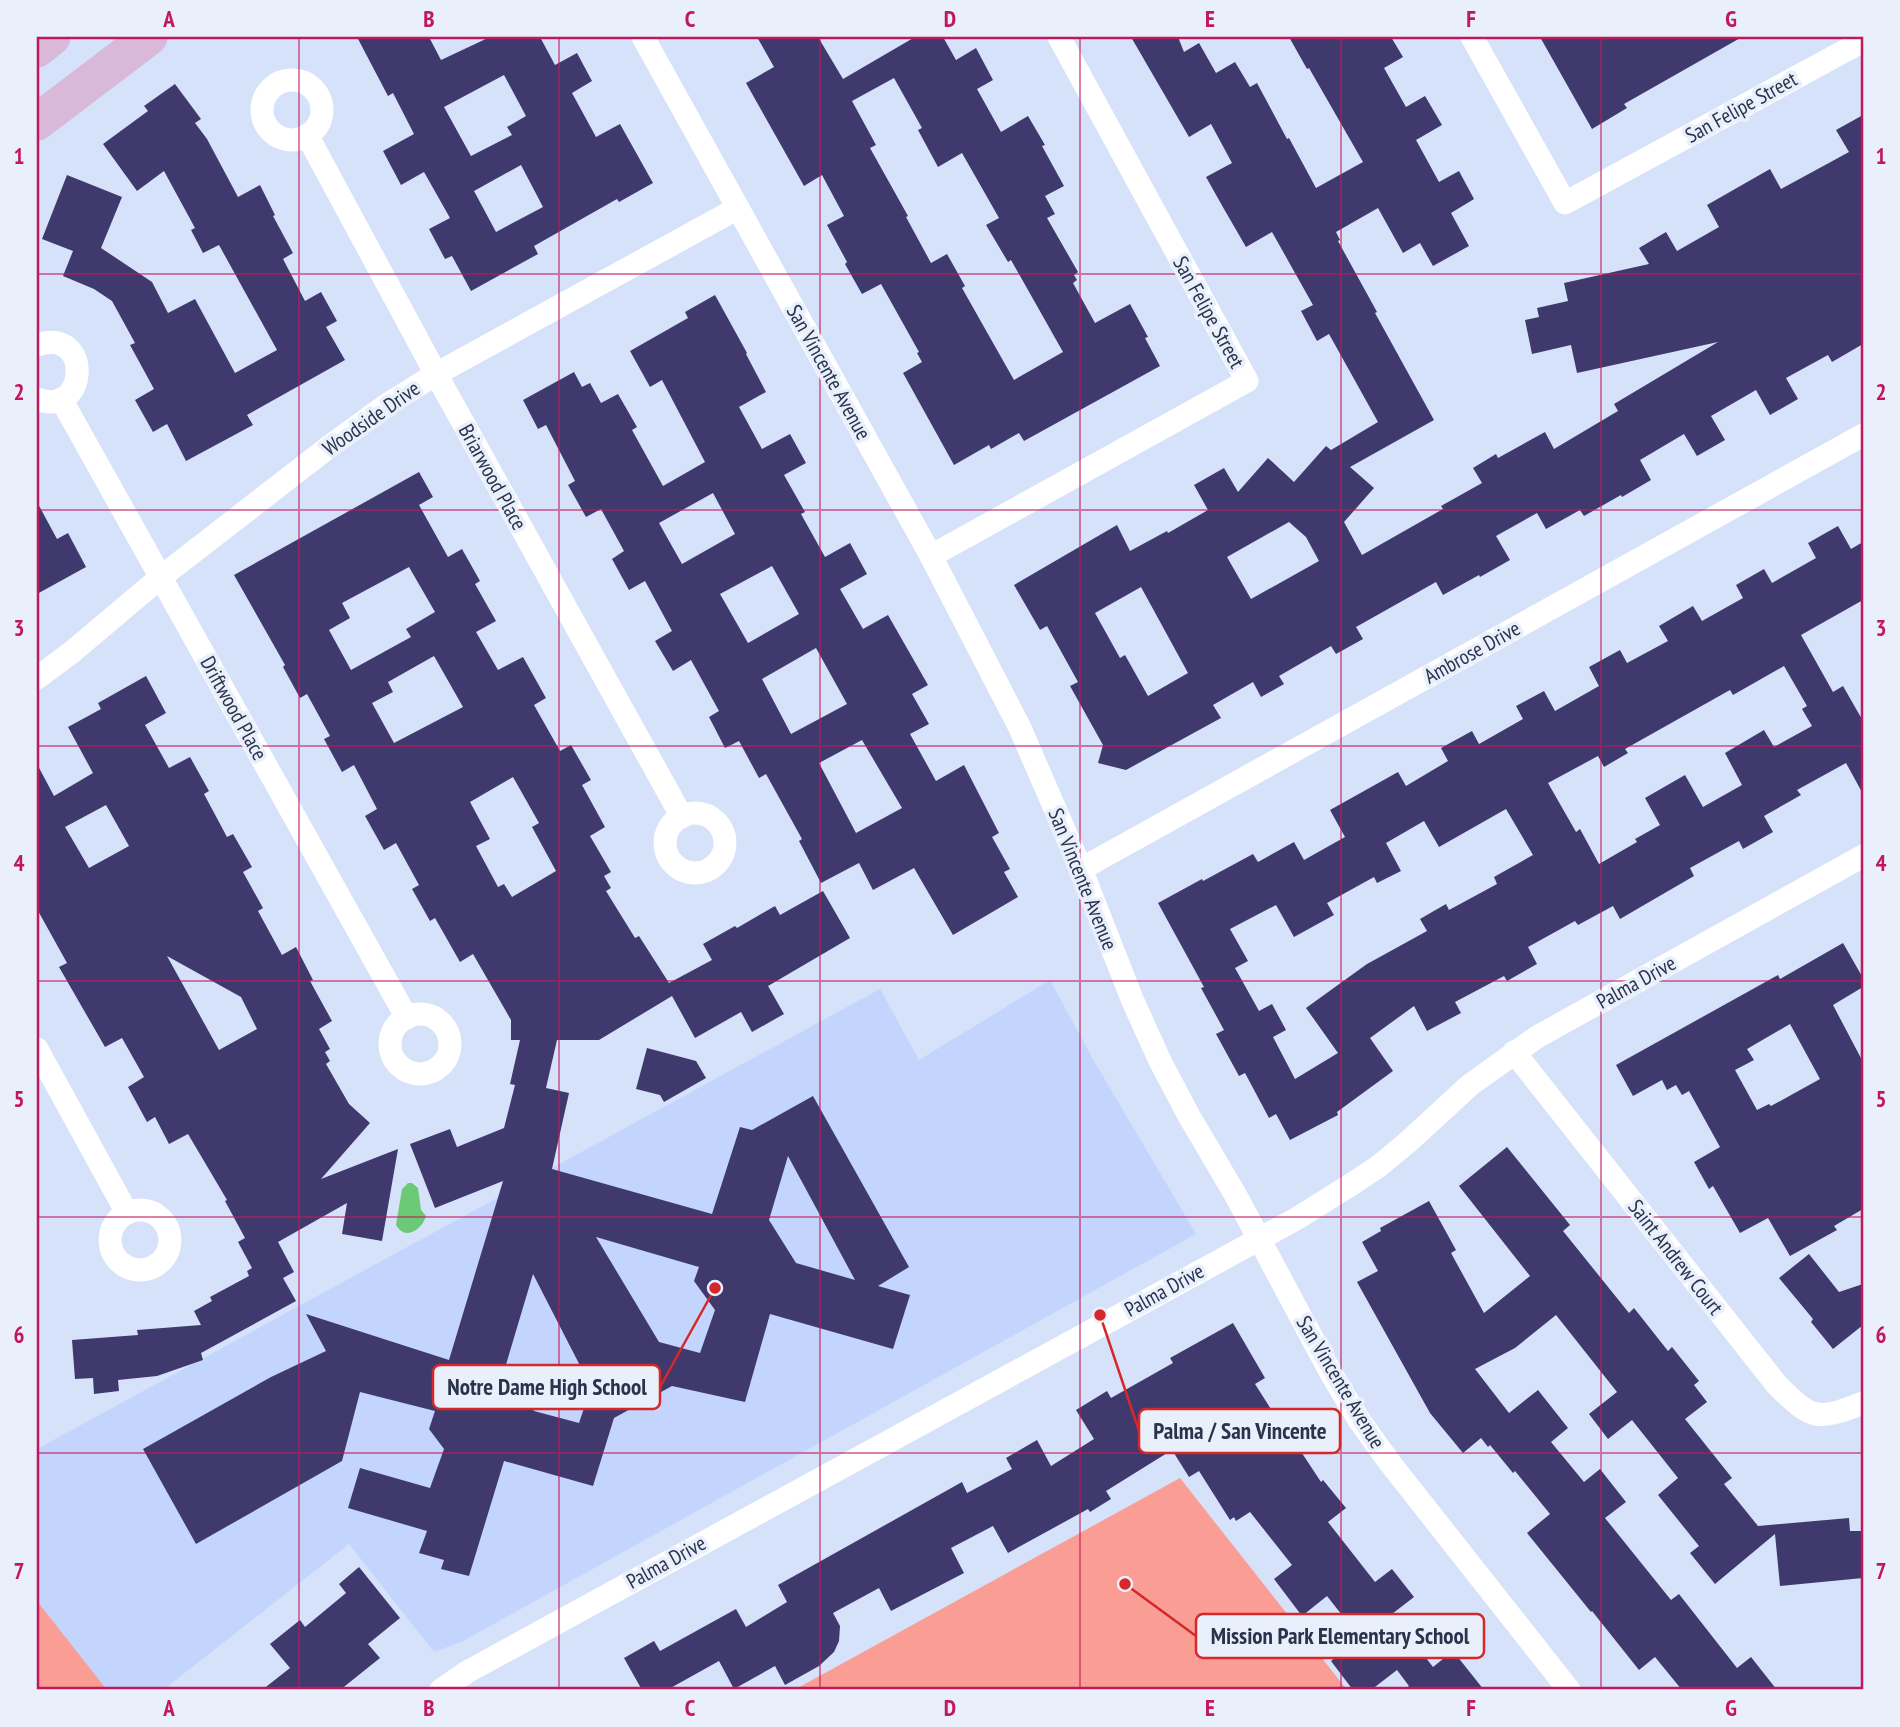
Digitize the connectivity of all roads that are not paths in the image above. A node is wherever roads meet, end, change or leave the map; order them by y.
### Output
1 (52, 37) edge
2 (149, 37) edge
3 (643, 37) edge
4 (1059, 37) edge
5 (1472, 37) edge
6 (1863, 41) edge
7 (37, 49) edge
8 (37, 122) edge
9 (307, 135) dead end
10 (738, 208) junction
11 (37, 345) edge
12 (436, 373) junction
13 (37, 399) edge
14 (61, 399) junction
15 (1863, 435) edge
16 (932, 556) junction
17 (161, 577) junction
18 (37, 678) edge
19 (682, 817) dead end
20 (1863, 856) edge
21 (1082, 869) junction
22 (407, 1018) dead end
23 (37, 1048) edge
24 (1514, 1052) junction
25 (127, 1213) dead end
26 (1259, 1238) junction
27 (1863, 1403) edge
28 (441, 1690) edge
29 (1569, 1690) edge

1 - 7 main road
2 - 8 main road
3 - 10 street, San Vincente Avenue
4 - 16 street, San Felipe Street
5 - 6 street, San Felipe Street
9 - 12 street, Briarwood Place
10 - 12 street, Woodside Drive
10 - 16 street, San Vincente Avenue
11 - 14 street
12 - 17 street, Woodside Drive
12 - 19 street, Briarwood Place
13 - 14 street
14 - 17 street, Driftwood Place
15 - 21 street, Ambrose Drive
16 - 21 street, San Vincente Avenue
17 - 18 street, Woodside Drive
17 - 22 street, Driftwood Place
20 - 24 street, Palma Drive
21 - 26 street, San Vincente Avenue
23 - 25 street
24 - 26 street, Palma Drive
24 - 27 street, Saint Andrew Court
26 - 28 street, Palma Drive
26 - 29 street, San Vincente Avenue

